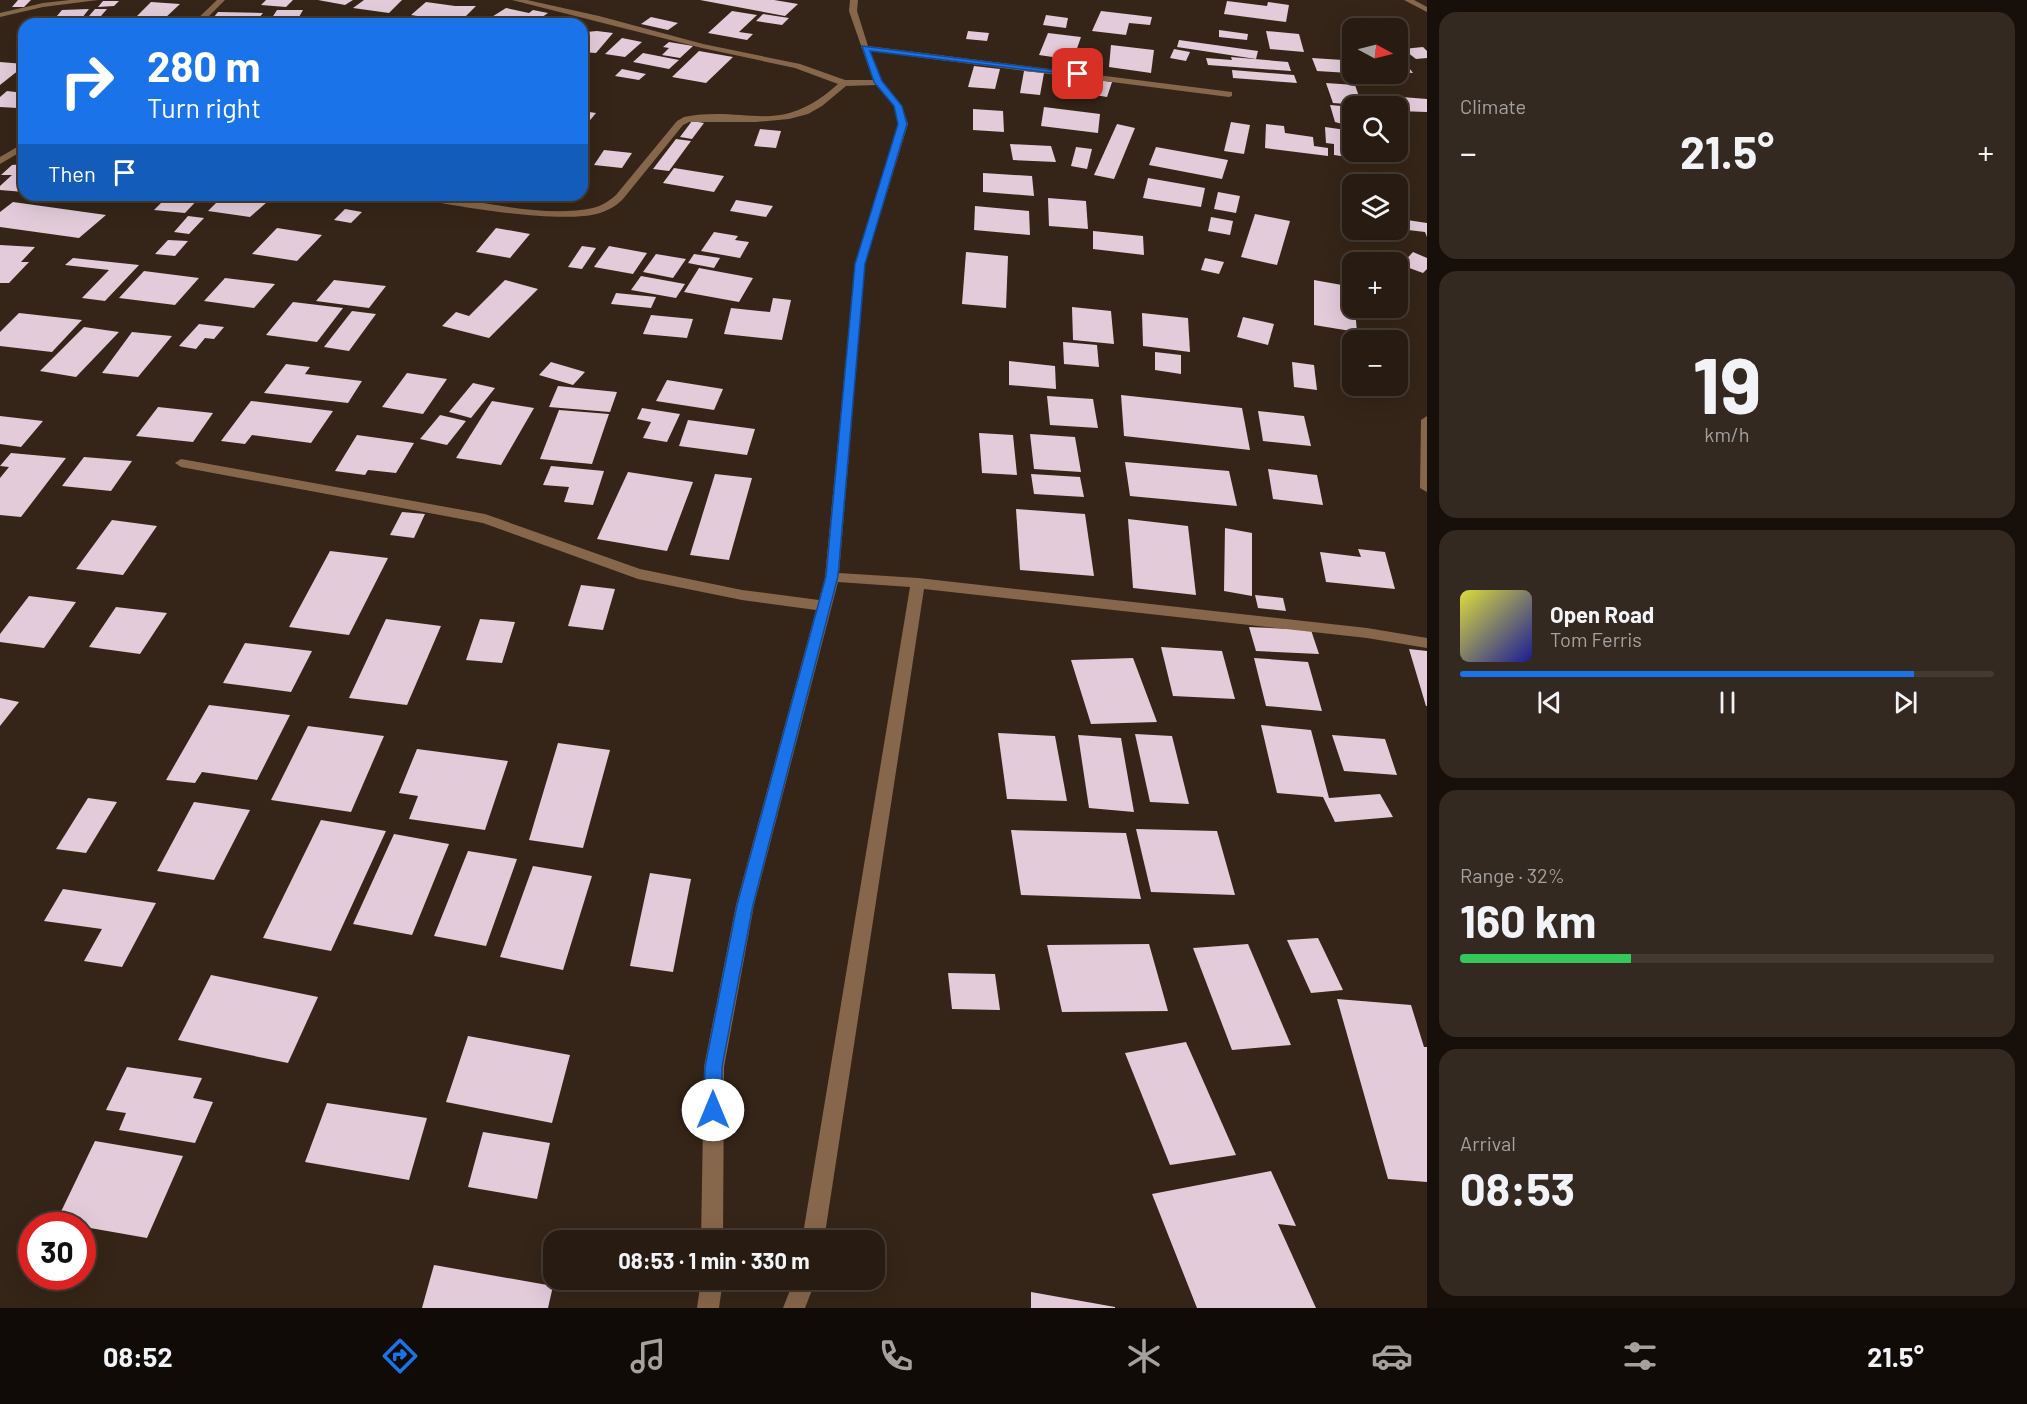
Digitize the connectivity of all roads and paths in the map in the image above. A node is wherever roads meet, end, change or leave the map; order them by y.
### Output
1 (94, 0) edge
2 (221, 0) edge
3 (516, 0) edge
4 (854, 0) edge
5 (1408, 0) edge
6 (1427, 10) edge
7 (0, 15) edge
8 (202, 18) edge
9 (865, 48) junction
10 (878, 82) junction
11 (844, 83) junction
12 (1228, 94) dead end
13 (18, 150) edge
14 (0, 161) edge
15 (458, 201) edge
16 (1427, 420) edge
17 (181, 463) dead end
18 (1427, 488) edge
19 (832, 576) junction
20 (918, 583) junction
21 (825, 606) junction
22 (1427, 643) edge
23 (712, 1230) edge
24 (815, 1230) edge
25 (711, 1290) edge
26 (801, 1290) edge
27 (708, 1308) edge
28 (794, 1308) edge

1 - 7 street
2 - 8 street
3 - 11 street
4 - 9 street
5 - 6 street
9 - 10 street
9 - 12 street
10 - 11 street
10 - 19 street
11 - 15 street
13 - 14 street
16 - 18 street
17 - 21 street
19 - 20 street
19 - 21 street
20 - 22 street
20 - 24 street
21 - 23 street
25 - 27 street
26 - 28 street

